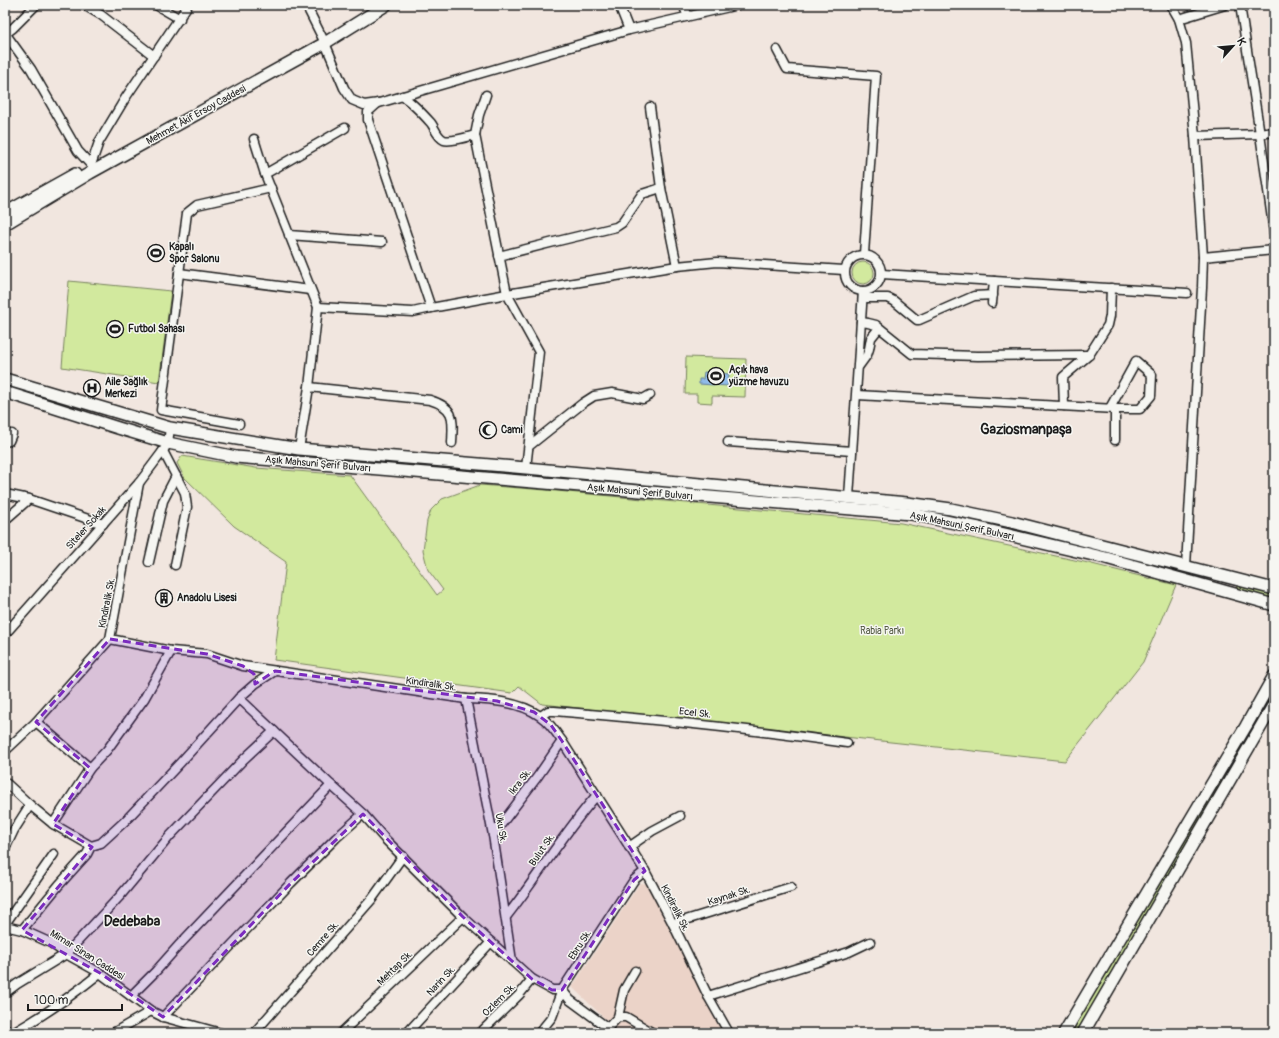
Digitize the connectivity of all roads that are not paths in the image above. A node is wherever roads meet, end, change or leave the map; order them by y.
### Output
1 (36, 5) edge
2 (84, 5) edge
3 (156, 5) edge
4 (188, 5) edge
5 (306, 5) edge
6 (375, 5) edge
7 (386, 5) edge
8 (619, 5) edge
9 (683, 5) edge
10 (738, 5) edge
11 (1171, 5) edge
12 (1225, 5) edge
13 (1240, 5) edge
14 (712, 8) edge
15 (688, 16) junction
16 (180, 19) junction
17 (1179, 19) junction
18 (629, 30) junction
19 (5, 33) edge
20 (323, 40) junction
21 (778, 50) dead end
22 (154, 56) junction
23 (486, 95) dead end
24 (402, 96) junction
25 (379, 103) junction
26 (650, 107) dead end
27 (345, 128) dead end
28 (1274, 132) edge
29 (1260, 134) junction
30 (475, 135) junction
31 (1194, 136) junction
32 (254, 139) dead end
33 (91, 165) junction
34 (265, 174) junction
35 (270, 188) junction
36 (662, 188) junction
37 (5, 213) edge
38 (5, 224) edge
39 (1274, 233) edge
40 (290, 235) junction
41 (382, 242) dead end
42 (1274, 250) edge
43 (864, 254) junction
44 (499, 256) junction
45 (1203, 257) junction
46 (677, 266) junction
47 (844, 270) junction
48 (179, 273) junction
49 (882, 274) junction
50 (994, 281) junction
51 (1112, 288) junction
52 (310, 290) junction
53 (1187, 293) dead end
54 (507, 294) junction
55 (863, 295) junction
56 (318, 307) junction
57 (431, 308) junction
58 (861, 322) junction
59 (879, 328) junction
60 (1089, 355) junction
61 (859, 366) junction
62 (5, 379) edge
63 (309, 386) junction
64 (5, 392) edge
65 (650, 395) dead end
66 (857, 395) junction
67 (1064, 406) junction
68 (1113, 408) junction
69 (239, 424) dead end
70 (170, 428) junction
71 (12, 434) dead end
72 (1116, 440) dead end
73 (5, 442) edge
74 (728, 442) dead end
75 (452, 443) dead end
76 (529, 446) junction
77 (166, 447) junction
78 (300, 449) junction
79 (852, 450) junction
80 (526, 468) junction
81 (176, 476) junction
82 (139, 483) junction
83 (5, 494) edge
84 (849, 497) junction
85 (29, 499) junction
86 (5, 520) edge
87 (103, 524) junction
88 (149, 562) dead end
89 (175, 564) dead end
90 (1186, 566) junction
91 (1274, 589) edge
92 (1274, 605) edge
93 (7, 629) edge
94 (110, 640) junction
95 (171, 651) junction
96 (243, 666) junction
97 (275, 670) junction
98 (1274, 676) edge
99 (255, 684) junction
100 (239, 698) junction
101 (466, 699) junction
102 (1274, 704) edge
103 (541, 716) junction
104 (36, 722) junction
105 (274, 731) junction
106 (562, 741) junction
107 (847, 743) dead end
108 (5, 751) edge
109 (90, 768) junction
110 (5, 782) edge
111 (331, 785) junction
112 (597, 795) junction
113 (30, 805) junction
114 (363, 814) junction
115 (680, 816) dead end
116 (53, 824) junction
117 (492, 835) junction
118 (91, 846) junction
119 (629, 846) junction
120 (5, 849) edge
121 (54, 854) dead end
122 (403, 856) junction
123 (645, 871) junction
124 (791, 887) dead end
125 (463, 917) junction
126 (506, 917) junction
127 (673, 924) junction
128 (5, 925) edge
129 (22, 930) junction
130 (491, 942) junction
131 (870, 942) dead end
132 (66, 954) junction
133 (512, 961) junction
134 (635, 971) dead end
135 (100, 973) junction
136 (532, 979) junction
137 (562, 990) junction
138 (5, 993) edge
139 (131, 996) junction
140 (708, 996) junction
141 (151, 1011) junction
142 (163, 1017) junction
143 (618, 1017) junction
144 (5, 1029) edge
145 (605, 1031) edge
146 (9, 1033) edge
147 (13, 1033) edge
148 (113, 1033) edge
149 (221, 1033) edge
150 (254, 1033) edge
151 (341, 1033) edge
152 (407, 1033) edge
153 (480, 1033) edge
154 (539, 1033) edge
155 (653, 1033) edge
156 (729, 1033) edge
157 (1064, 1033) edge
158 (1083, 1033) edge

1 - 19 street
2 - 22 street
3 - 16 street
4 - 16 street
5 - 20 street
6 - 20 main road, Mehmet Âkif Ersoy Caddesi
7 - 20 main road, Mehmet Âkif Ersoy Caddesi
8 - 18 street
9 - 15 street
10 - 14 street
11 - 17 street
12 - 17 street
13 - 29 street
14 - 15 street
15 - 18 street
16 - 22 street
17 - 31 street
18 - 24 street
19 - 33 street
20 - 25 street
20 - 33 main road, Mehmet Âkif Ersoy Caddesi
20 - 38 main road, Mehmet Âkif Ersoy Caddesi
21 - 43 street
22 - 33 street
23 - 30 street
24 - 25 street
24 - 30 street
25 - 57 street
26 - 36 street
27 - 34 street
28 - 29 street
29 - 31 street
29 - 39 street
30 - 44 street
31 - 45 street
32 - 34 street
33 - 37 main road, Mehmet Âkif Ersoy Caddesi
34 - 35 street
35 - 40 street
35 - 48 street
36 - 44 street
36 - 46 street
40 - 41 street
40 - 52 street
42 - 45 street
43 - 47 street
43 - 49 street
44 - 54 street
45 - 90 street
46 - 47 street
46 - 54 street
47 - 55 street
48 - 52 street
48 - 69 street
49 - 50 street
49 - 55 street
50 - 51 street
50 - 55 street
51 - 53 street
51 - 60 street
52 - 56 street
54 - 57 street
54 - 76 street
55 - 58 street
56 - 57 street
56 - 63 street
58 - 59 street
58 - 61 street
59 - 60 street
59 - 61 street
60 - 67 street
61 - 66 street
62 - 70 main road, Aşık Mahsuni Şerif Bulvarı
63 - 75 street
63 - 78 street
64 - 77 main road, Aşık Mahsuni Şerif Bulvarı
65 - 76 street
66 - 67 street
66 - 79 street
67 - 68 street
68 - 68 street
68 - 72 street
70 - 77 street
70 - 78 main road, Aşık Mahsuni Şerif Bulvarı
71 - 73 street
74 - 79 street
76 - 80 street
77 - 81 street
77 - 82 street, Siteler Sokak
77 - 92 main road, Aşık Mahsuni Şerif Bulvarı
78 - 80 main road, Aşık Mahsuni Şerif Bulvarı
79 - 84 street
80 - 84 main road, Aşık Mahsuni Şerif Bulvarı
81 - 88 street
81 - 89 street
82 - 87 street, Siteler Sokak
82 - 94 street, Kindiralik Sk.
83 - 85 street
84 - 90 main road, Aşık Mahsuni Şerif Bulvarı
85 - 86 street
85 - 87 street
87 - 93 street, Siteler Sokak
90 - 91 main road, Aşık Mahsuni Şerif Bulvarı
94 - 95 street, Kindiralik Sk.
94 - 104 street
95 - 96 street, Kindiralik Sk.
95 - 109 street
96 - 97 street, Kindiralik Sk.
96 - 99 street
97 - 99 street
97 - 101 street, Kindiralik Sk.
98 - 157 main road
99 - 100 street
100 - 105 street
100 - 118 street
101 - 103 street, Kindiralik Sk.
101 - 117 street, Uku Sk.
102 - 158 main road
103 - 106 street, Kindiralik Sk.
103 - 107 street, Ecel Sk.
104 - 108 street
104 - 109 street
105 - 111 street
105 - 132 street
106 - 112 street, Kindiralik Sk.
106 - 117 street, Ikra Sk.
109 - 116 street
110 - 113 street
111 - 114 street
111 - 139 street
112 - 119 street, Kindiralik Sk.
112 - 126 street, Bulut Sk.
113 - 116 street
113 - 120 street
114 - 122 street
114 - 142 street
115 - 119 street
116 - 118 street
117 - 126 street, Uku Sk.
118 - 129 street
119 - 123 street, Kindiralik Sk.
121 - 128 street
122 - 125 street
122 - 150 street, Cemre Sk.
123 - 127 street, Kindiralik Sk.
123 - 137 street, Ebru Sk.
124 - 127 street, Kaynak Sk.
125 - 130 street
125 - 151 street, Mehtap Sk.
126 - 133 street, Uku Sk.
127 - 140 street, Kindiralik Sk.
128 - 129 street, Mimar Sinan Caddesi
129 - 132 street, Mimar Sinan Caddesi
130 - 133 street
130 - 152 street, Narin Sk.
131 - 140 street
132 - 135 street, Mimar Sinan Caddesi
132 - 138 street
133 - 136 street
134 - 143 street
135 - 139 street, Mimar Sinan Caddesi
135 - 147 street
136 - 137 street
136 - 153 street, Ozlem Sk.
137 - 145 street
137 - 154 street, Ebru Sk.
139 - 141 street, Mimar Sinan Caddesi
140 - 156 street, Kindiralik Sk.
141 - 142 street, Mimar Sinan Caddesi
141 - 148 street
142 - 149 street, Mimar Sinan Caddesi
143 - 145 street
143 - 155 street
144 - 146 street

